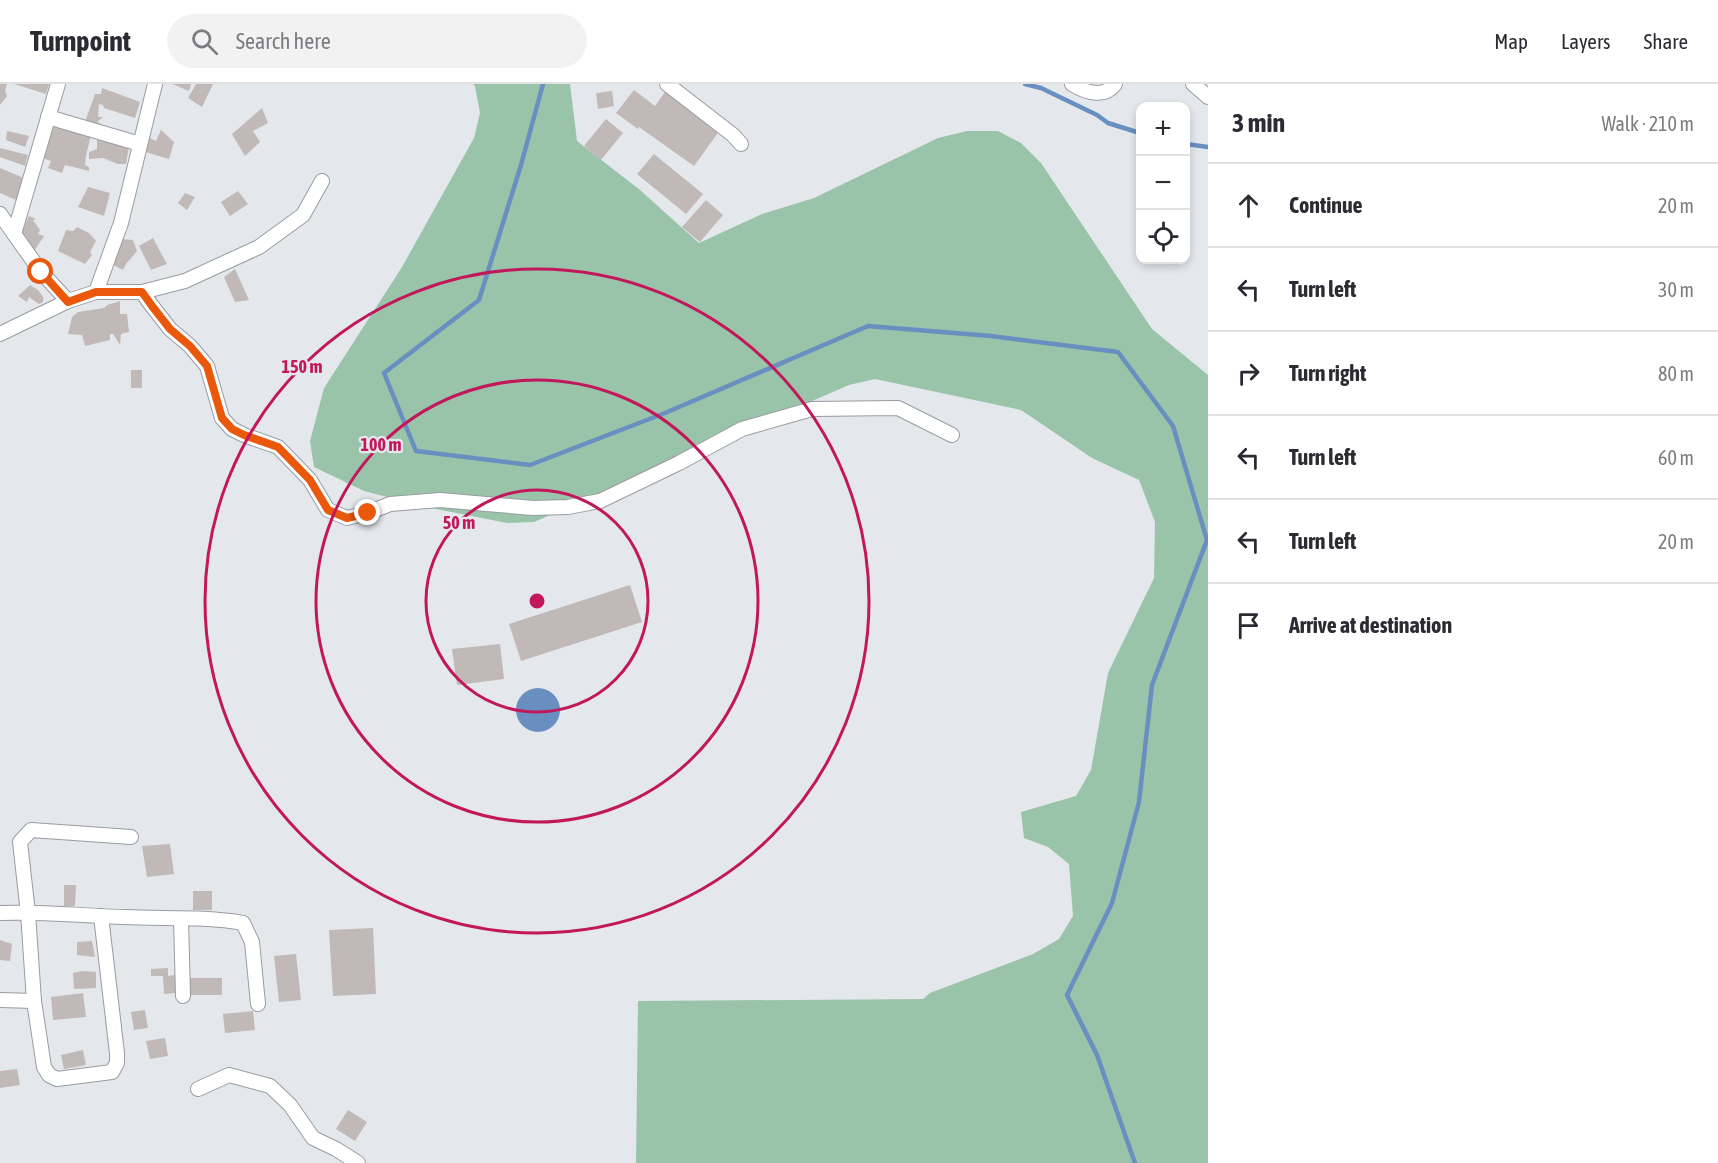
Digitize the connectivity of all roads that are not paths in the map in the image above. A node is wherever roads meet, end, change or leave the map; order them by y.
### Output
1 (58, 84) edge
2 (155, 84) edge
3 (667, 84) edge
4 (1072, 84) edge
5 (1115, 84) edge
6 (1193, 84) edge
7 (1208, 97) edge
8 (48, 117) junction
9 (140, 144) junction
10 (741, 144) dead end
11 (322, 181) dead end
12 (0, 214) edge
13 (14, 234) junction
14 (96, 292) junction
15 (142, 292) junction
16 (68, 302) junction
17 (0, 334) edge
18 (952, 435) dead end
19 (130, 837) dead end
20 (0, 913) edge
21 (28, 913) junction
22 (101, 916) junction
23 (181, 919) junction
24 (183, 996) dead end
25 (0, 1000) edge
26 (34, 1001) junction
27 (258, 1004) dead end
28 (198, 1089) dead end
29 (358, 1163) edge

1 - 8 street
2 - 9 street
3 - 10 street
4 - 5 street
6 - 7 street
8 - 9 street
8 - 13 street
9 - 14 street
11 - 15 street
12 - 13 street
13 - 16 street
14 - 15 street
14 - 16 street
15 - 18 street
16 - 17 street
19 - 21 street
20 - 21 street
21 - 22 street
21 - 26 street
22 - 23 street
22 - 26 street
23 - 24 street
23 - 27 street
25 - 26 street
28 - 29 street

